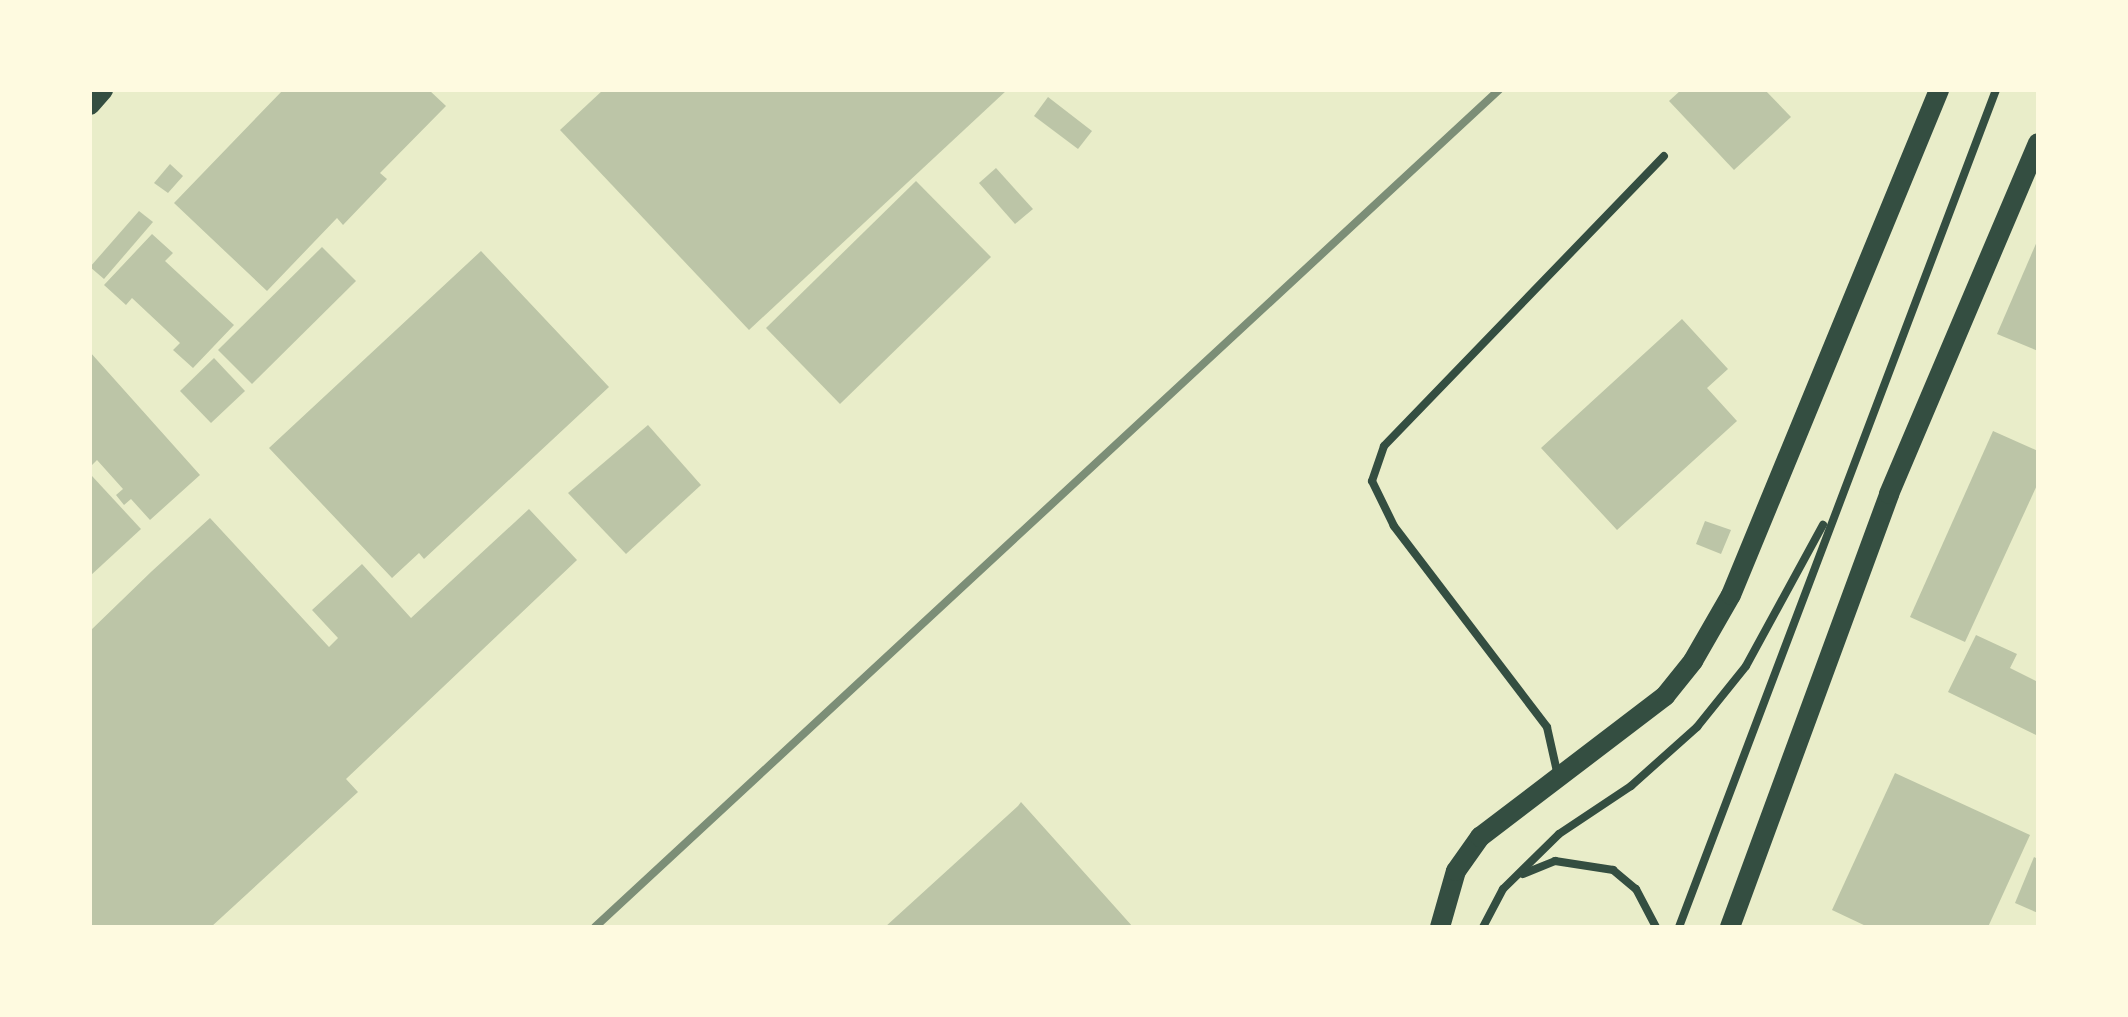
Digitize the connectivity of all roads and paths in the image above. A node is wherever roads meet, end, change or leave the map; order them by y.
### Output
1 (103, 90) edge
2 (1939, 90) edge
3 (1996, 90) edge
4 (90, 105) edge
5 (2038, 143) edge
6 (1664, 156) dead end
7 (1835, 502) junction
8 (1558, 776) junction
9 (1504, 888) junction
10 (1440, 927) edge
11 (1484, 927) edge
12 (1656, 927) edge
13 (1679, 927) edge
14 (1730, 927) edge

1 - 4 main road
2 - 8 main road
3 - 7 lane
5 - 14 main road
6 - 8 lane
7 - 9 lane
7 - 13 lane
8 - 10 main road
9 - 11 lane
9 - 12 lane

